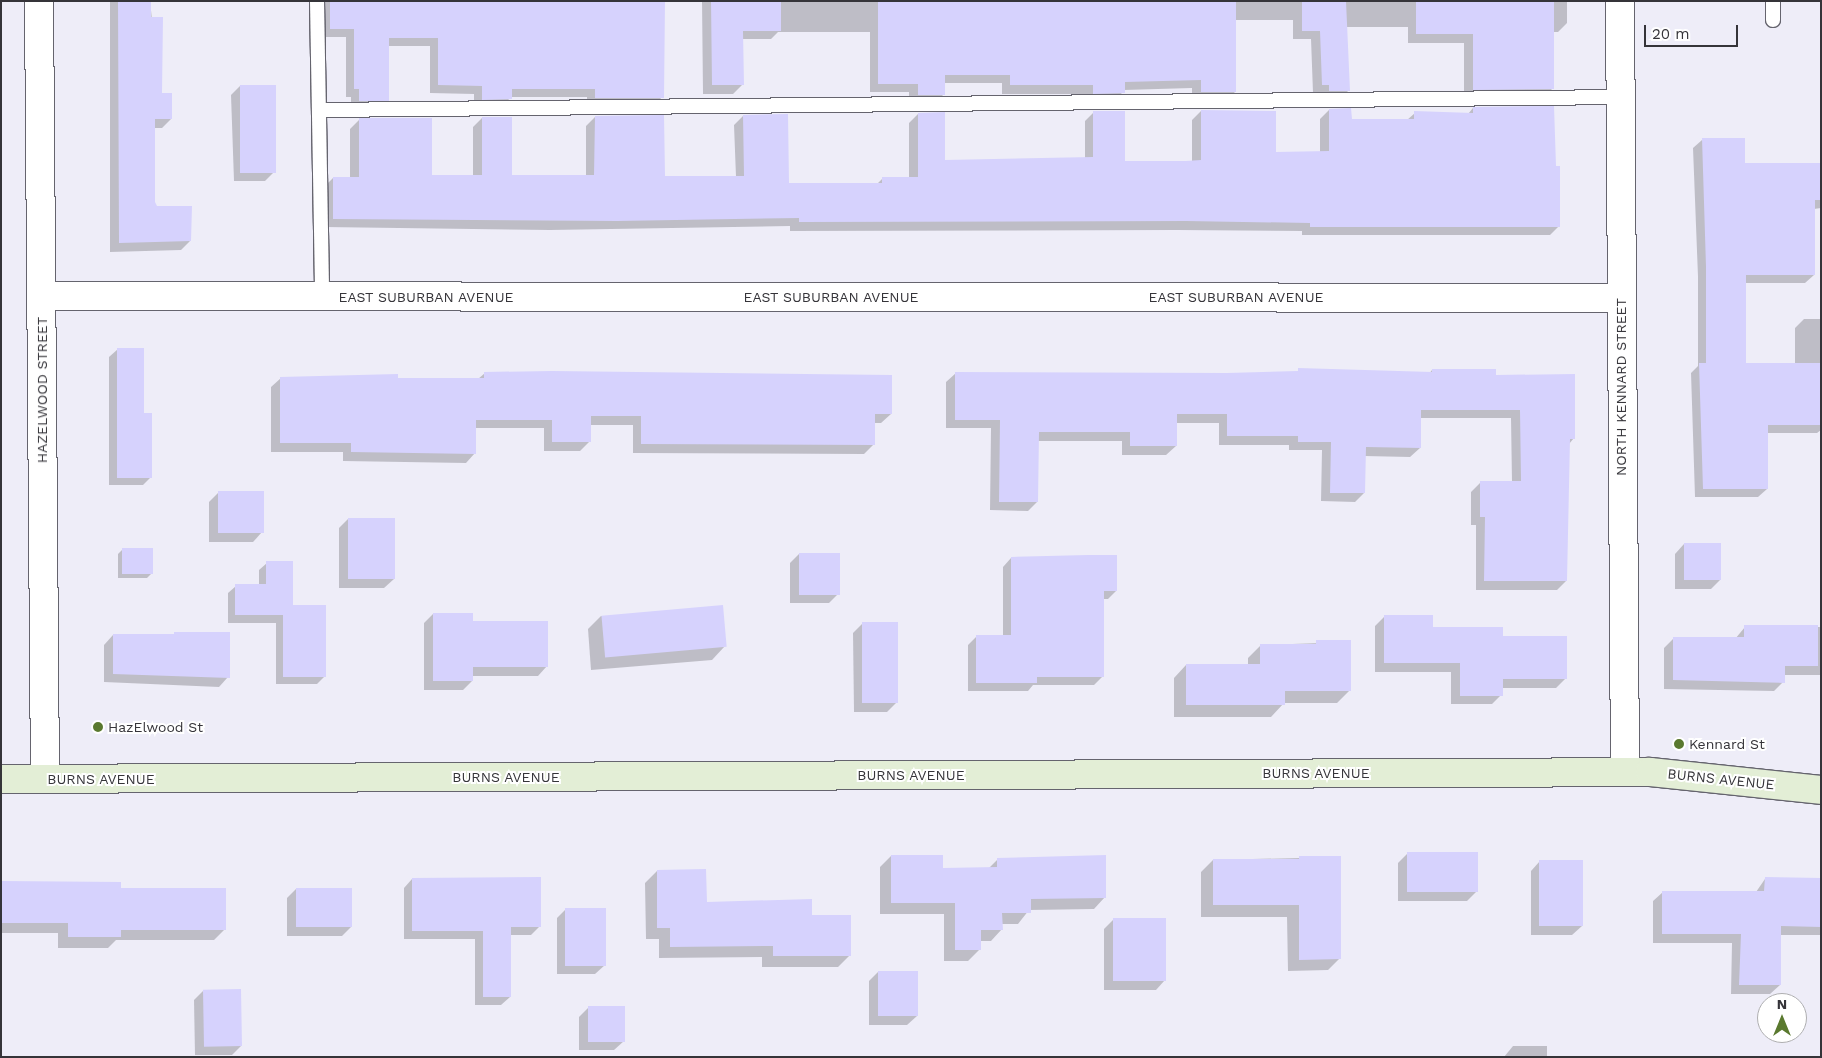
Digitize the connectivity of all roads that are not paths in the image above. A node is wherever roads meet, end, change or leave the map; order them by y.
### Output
1 (39, 1) edge
2 (317, 1) edge
3 (1620, 1) edge
4 (1772, 1) edge
5 (1773, 20) dead end
6 (1620, 97) junction
7 (319, 110) junction
8 (41, 296) junction
9 (322, 296) junction
10 (1620, 298) junction
11 (1624, 772) junction
12 (1, 779) edge
13 (45, 779) junction
14 (1821, 790) edge

1 - 8 street, HAZELWOOD STREET
2 - 7 lane
3 - 6 street, NORTH KENNARD STREET
4 - 5 lane
6 - 7 lane
6 - 10 street, NORTH KENNARD STREET
7 - 9 lane
8 - 9 street, EAST SUBURBAN AVENUE
8 - 13 street, HAZELWOOD STREET
9 - 10 street, EAST SUBURBAN AVENUE
10 - 11 street, NORTH KENNARD STREET
11 - 13 street, BURNS AVENUE
11 - 14 street, BURNS AVENUE
12 - 13 street, BURNS AVENUE

